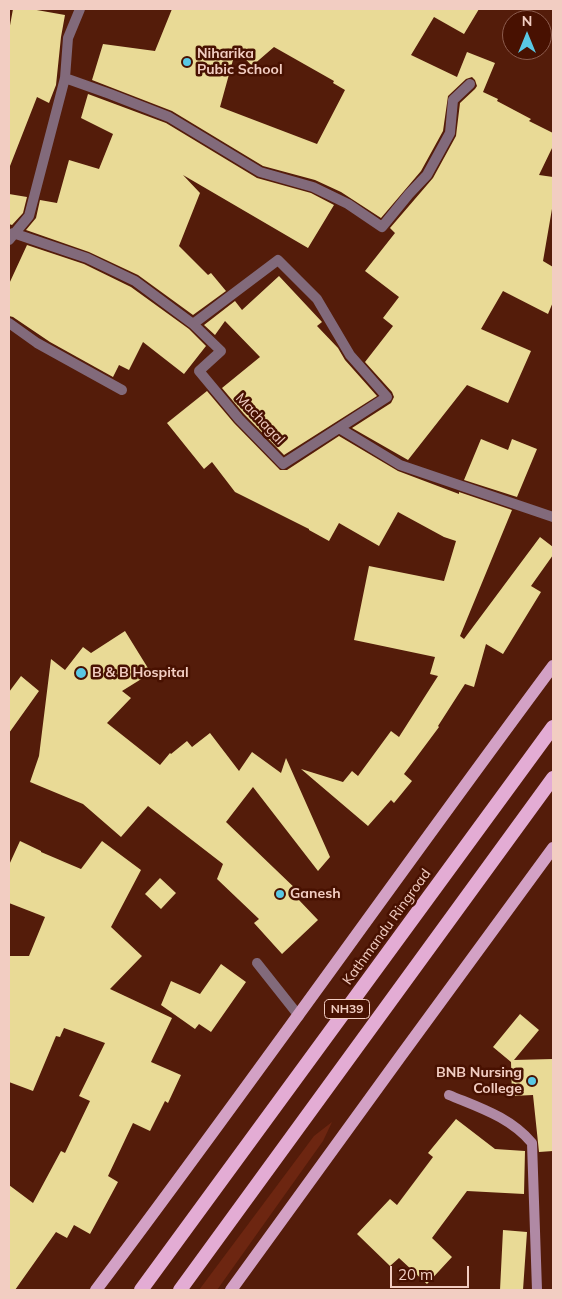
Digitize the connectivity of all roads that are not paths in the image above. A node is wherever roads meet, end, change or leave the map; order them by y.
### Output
1 (80, 9) edge
2 (65, 78) junction
3 (470, 84) dead end
4 (11, 237) edge
5 (9, 323) edge
6 (194, 324) junction
7 (122, 390) dead end
8 (339, 428) junction
9 (553, 518) edge
10 (553, 666) edge
11 (553, 728) edge
12 (553, 778) edge
13 (553, 848) edge
14 (257, 963) dead end
15 (299, 1016) junction
16 (449, 1095) dead end
17 (96, 1290) edge
18 (141, 1290) edge
19 (180, 1290) edge
20 (232, 1290) edge
21 (538, 1290) edge

1 - 2 street
2 - 3 street
2 - 4 street
4 - 6 street, Machagal
5 - 7 street
6 - 8 street, Machagal
6 - 8 street
8 - 9 street
10 - 15 main road
11 - 18 highway, Kathmandu Ringroad / NH39
12 - 19 highway, NH39
13 - 20 main road
14 - 15 street
15 - 17 main road
16 - 21 main road

